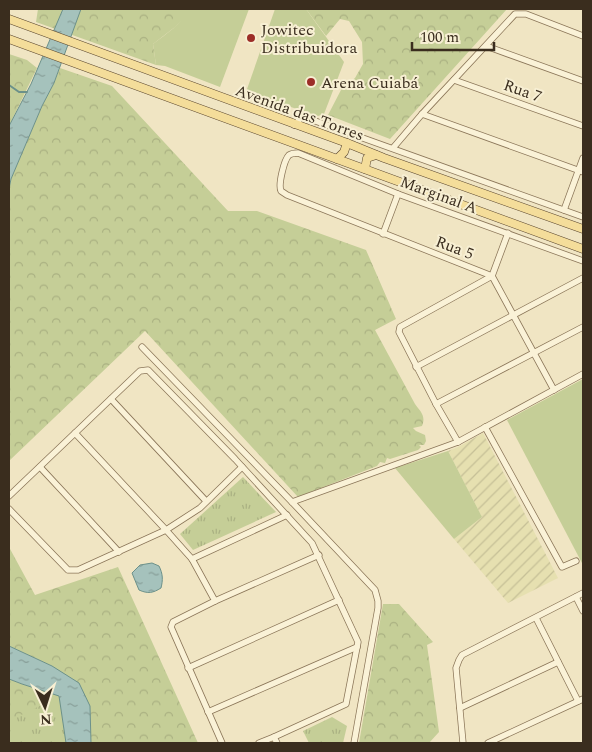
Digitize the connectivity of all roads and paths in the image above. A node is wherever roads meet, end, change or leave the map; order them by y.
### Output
1 (9, 19) edge
2 (583, 36) edge
3 (10, 39) edge
4 (486, 46) junction
5 (454, 80) junction
6 (583, 81) edge
7 (422, 114) junction
8 (294, 125) junction
9 (583, 126) edge
10 (347, 143) junction
11 (393, 148) junction
12 (376, 154) junction
13 (583, 158) edge
14 (337, 159) junction
15 (364, 169) junction
16 (581, 171) edge
17 (398, 194) junction
18 (287, 195) joint
19 (564, 210) junction
20 (583, 217) edge
21 (583, 229) edge
22 (508, 233) junction
23 (383, 234) junction
24 (583, 249) edge
25 (583, 261) edge
26 (492, 276) junction
27 (583, 278) edge
28 (514, 315) junction
29 (583, 327) edge
30 (142, 347) dead end
31 (533, 353) junction
32 (416, 367) junction
33 (583, 374) edge
34 (554, 390) junction
35 (111, 399) junction
36 (436, 404) junction
37 (485, 427) junction
38 (76, 433) junction
39 (458, 442) junction
40 (40, 467) junction
41 (242, 467) junction
42 (9, 496) edge
43 (206, 501) junction
44 (292, 502) junction
45 (9, 509) edge
46 (287, 515) junction
47 (166, 530) junction
48 (119, 552) junction
49 (319, 555) junction
50 (192, 559) junction
51 (576, 560) dead end
52 (583, 593) edge
53 (576, 597) junction
54 (339, 600) junction
55 (215, 601) junction
56 (583, 611) edge
57 (536, 618) junction
58 (357, 647) junction
59 (558, 662) junction
60 (188, 668) junction
61 (581, 700) edge
62 (460, 708) junction
63 (208, 712) junction
64 (274, 736) junction
65 (222, 743) edge
66 (259, 743) edge
67 (277, 743) edge
68 (354, 743) edge
69 (463, 743) edge
70 (488, 743) edge

1 - 8 main road, Avenida das Torres
2 - 4 street
3 - 14 main road, Avenida das Torres
4 - 5 street
4 - 6 street
5 - 7 street
5 - 9 street, Rua 7
7 - 11 street
7 - 16 street
8 - 10 main road, Avenida das Torres
8 - 11 street
10 - 12 main road, Avenida das Torres
10 - 14 main road
11 - 19 street
12 - 15 main road
12 - 21 main road, Avenida das Torres
13 - 16 street
14 - 15 main road, Avenida das Torres
15 - 24 main road, Avenida das Torres
16 - 19 street
17 - 18 street, Marginal A
17 - 22 street, Marginal A
17 - 23 street
18 - 23 street, Rua 5
19 - 20 street
22 - 25 street, Marginal A
22 - 26 street
23 - 26 street, Rua 5
26 - 28 street
26 - 32 street
27 - 28 street
28 - 31 street
28 - 32 street
29 - 31 street
30 - 44 street
31 - 34 street
31 - 36 street
32 - 36 street
33 - 34 street
34 - 37 street
35 - 38 street
35 - 41 street
35 - 43 street
36 - 39 street
37 - 39 street
37 - 51 street
38 - 40 street
38 - 47 street
39 - 44 street
40 - 42 street
40 - 48 street
41 - 43 street
41 - 46 street
43 - 47 street
44 - 68 street
45 - 48 street
46 - 49 street
46 - 50 street
47 - 48 street
47 - 50 street
49 - 54 street
49 - 55 street
50 - 55 street
52 - 53 street
53 - 56 street
53 - 57 street
54 - 58 street
54 - 60 street
55 - 60 street
57 - 59 street
57 - 62 street
58 - 63 street
58 - 64 street
59 - 61 street
59 - 62 street
60 - 63 street
61 - 70 street
62 - 69 street
63 - 65 street
64 - 66 street
64 - 67 street

